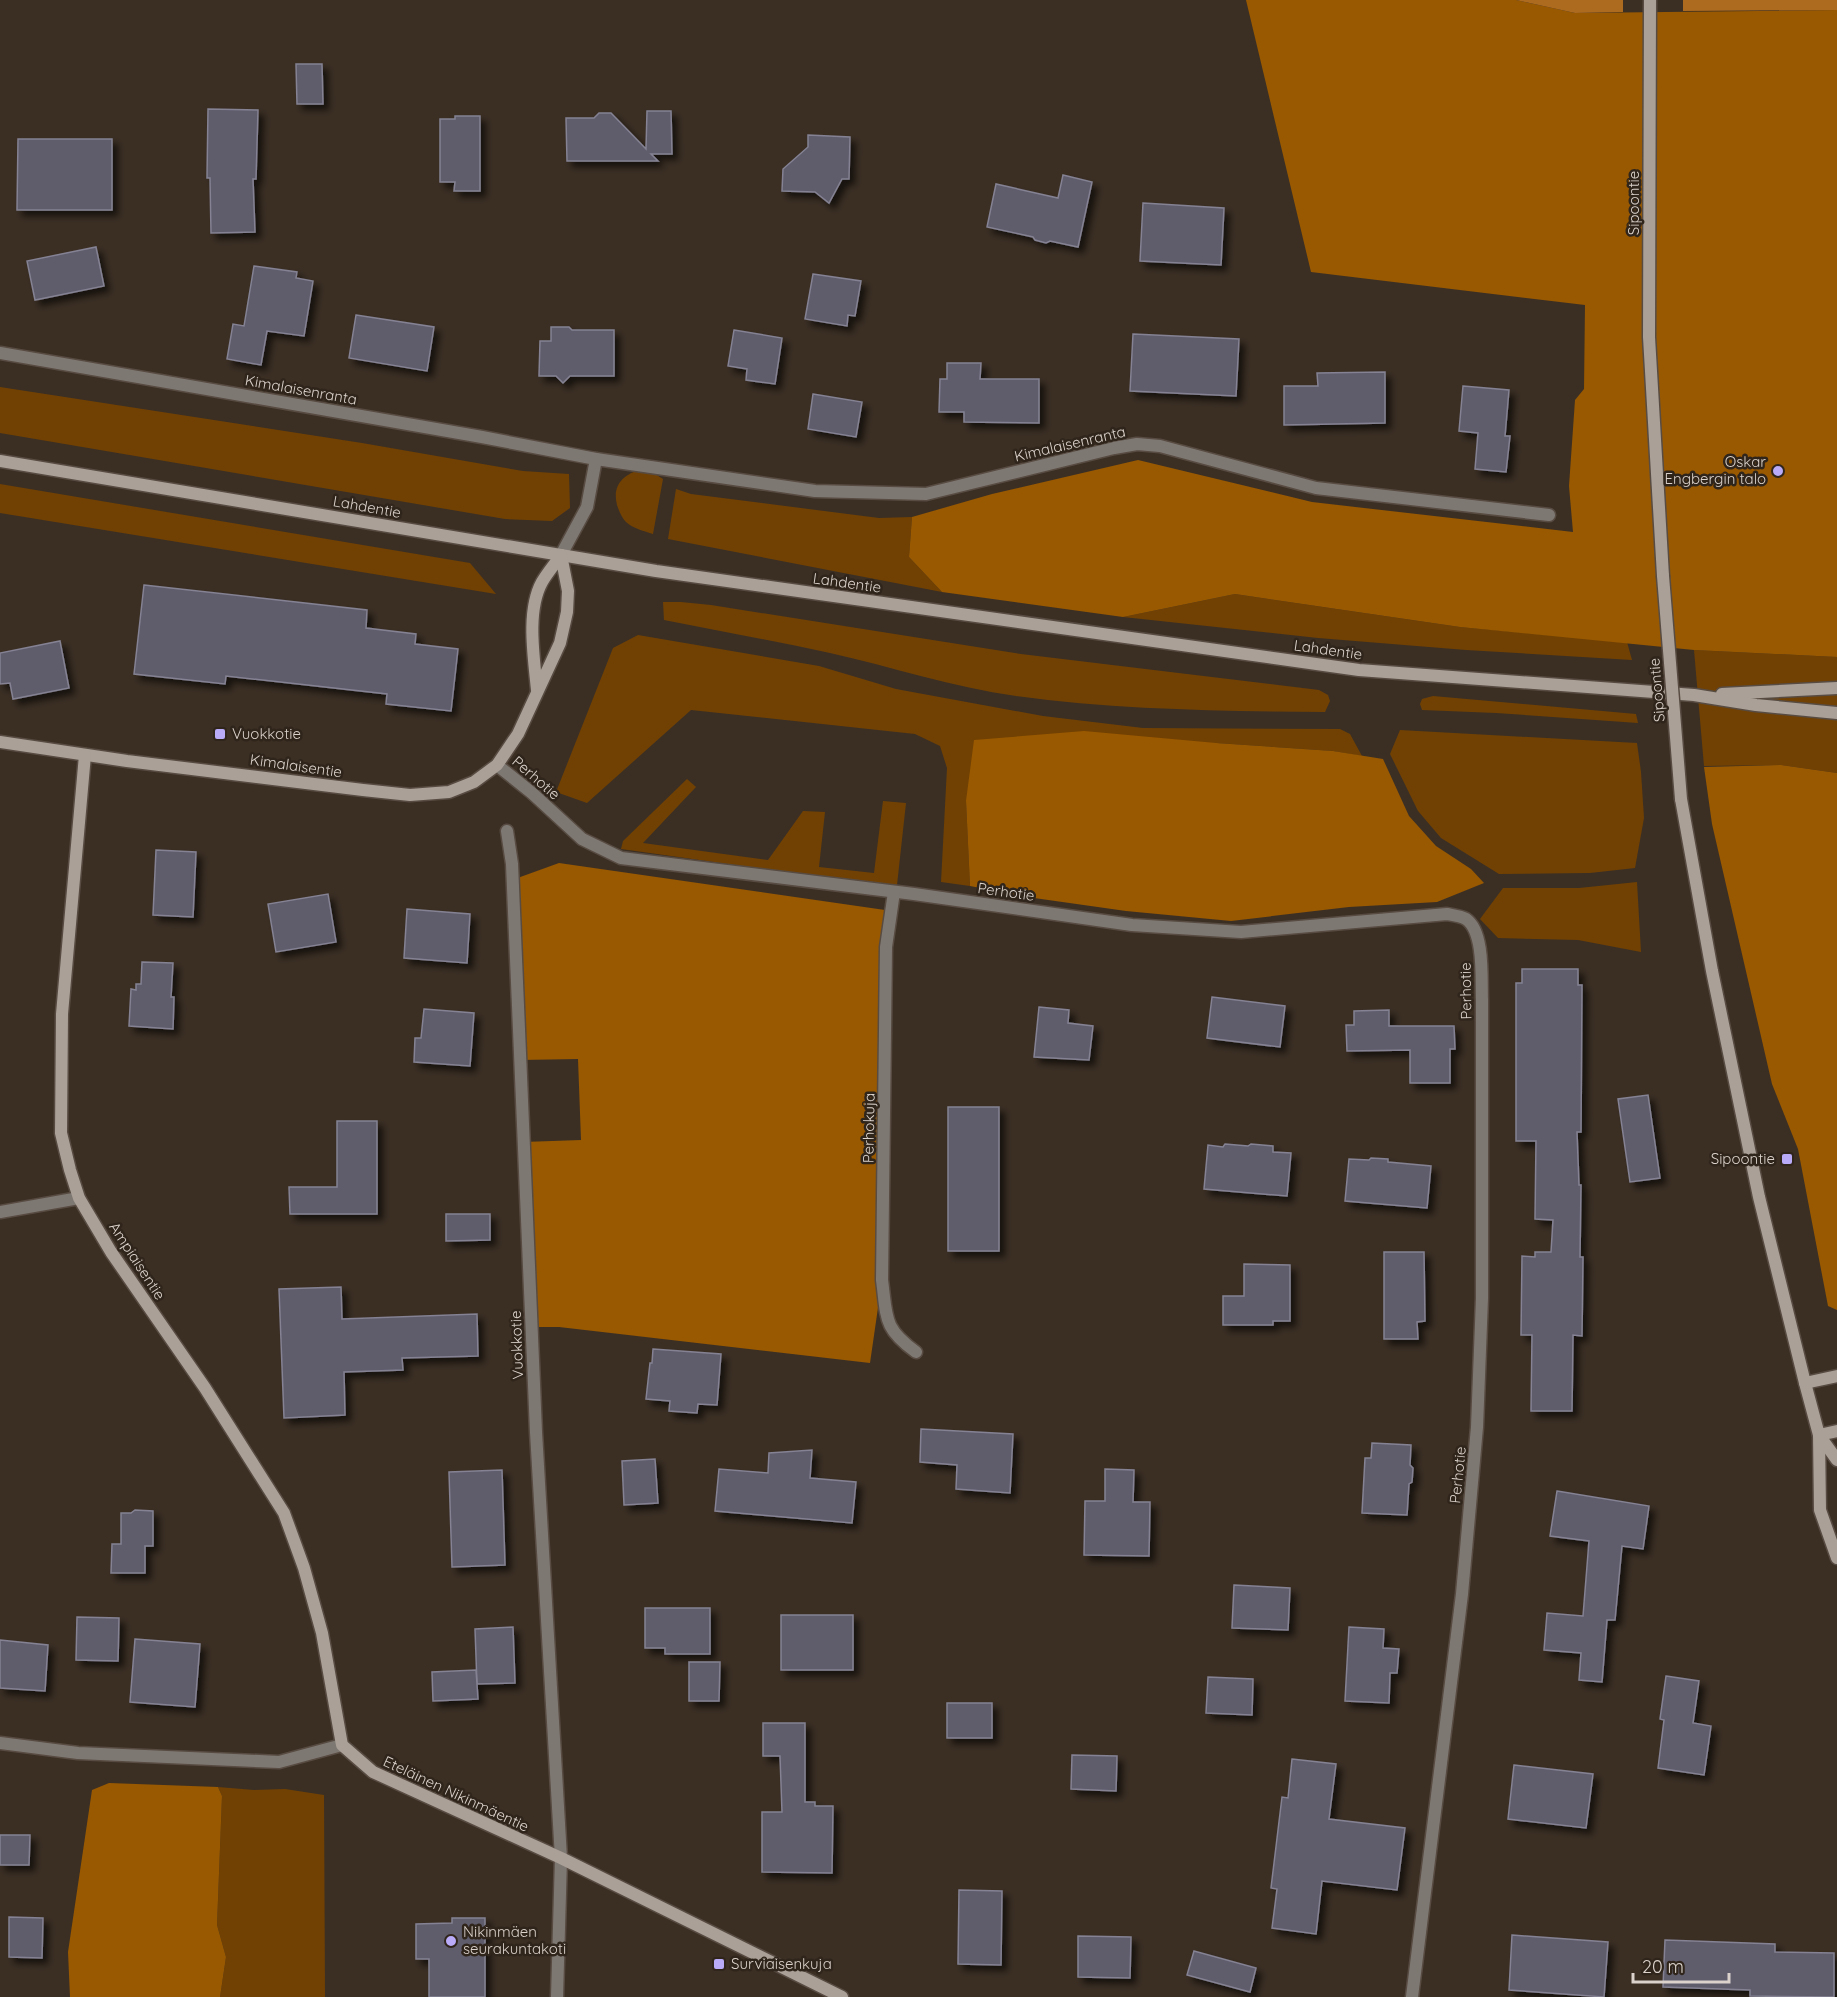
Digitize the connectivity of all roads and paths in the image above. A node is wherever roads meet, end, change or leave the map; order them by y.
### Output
1 (1650, 0) edge
2 (0, 353) edge
3 (596, 459) junction
4 (0, 461) edge
5 (1549, 515) dead end
6 (561, 555) junction
7 (1837, 688) edge
8 (537, 690) junction
9 (1694, 695) junction
10 (1837, 713) edge
11 (0, 742) edge
12 (85, 755) junction
13 (497, 765) junction
14 (507, 831) dead end
15 (894, 892) junction
16 (79, 1198) junction
17 (0, 1212) edge
18 (916, 1352) dead end
19 (1837, 1376) edge
20 (1805, 1383) junction
21 (1837, 1431) edge
22 (1820, 1435) junction
23 (1837, 1460) edge
24 (1837, 1557) edge
25 (0, 1743) edge
26 (342, 1745) junction
27 (561, 1858) junction
28 (557, 1997) edge
29 (842, 1997) edge
30 (1412, 1997) edge

1 - 20 main road, Sipoontie, bridge
2 - 3 street, Kimalaisenranta
3 - 5 street, Kimalaisenranta
3 - 6 street
4 - 6 main road, Lahdentie
6 - 8 main road, Kimalaisentie
6 - 8 main road, Kimalaisentie
6 - 9 main road, Lahdentie
7 - 9 main road, Lahdentie
8 - 13 main road, Kimalaisentie
9 - 10 main road, Lahdentie
11 - 12 main road, Kimalaisentie
12 - 13 main road, Kimalaisentie
12 - 16 main road, Ampiaisentie
13 - 15 street, Perhotie
14 - 27 street, Vuokkotie
15 - 18 street, Perhokuja
15 - 30 street, Perhotie
16 - 17 street
16 - 26 main road, Ampiaisentie
19 - 20 main road
20 - 22 main road, Sipoontie
21 - 22 main road
22 - 23 main road, Sipoontie
22 - 24 main road, Sipoontie
25 - 26 street
26 - 27 main road, Eteläinen Nikinmäentie
27 - 28 street
27 - 29 main road, Eteläinen Nikinmäentie

